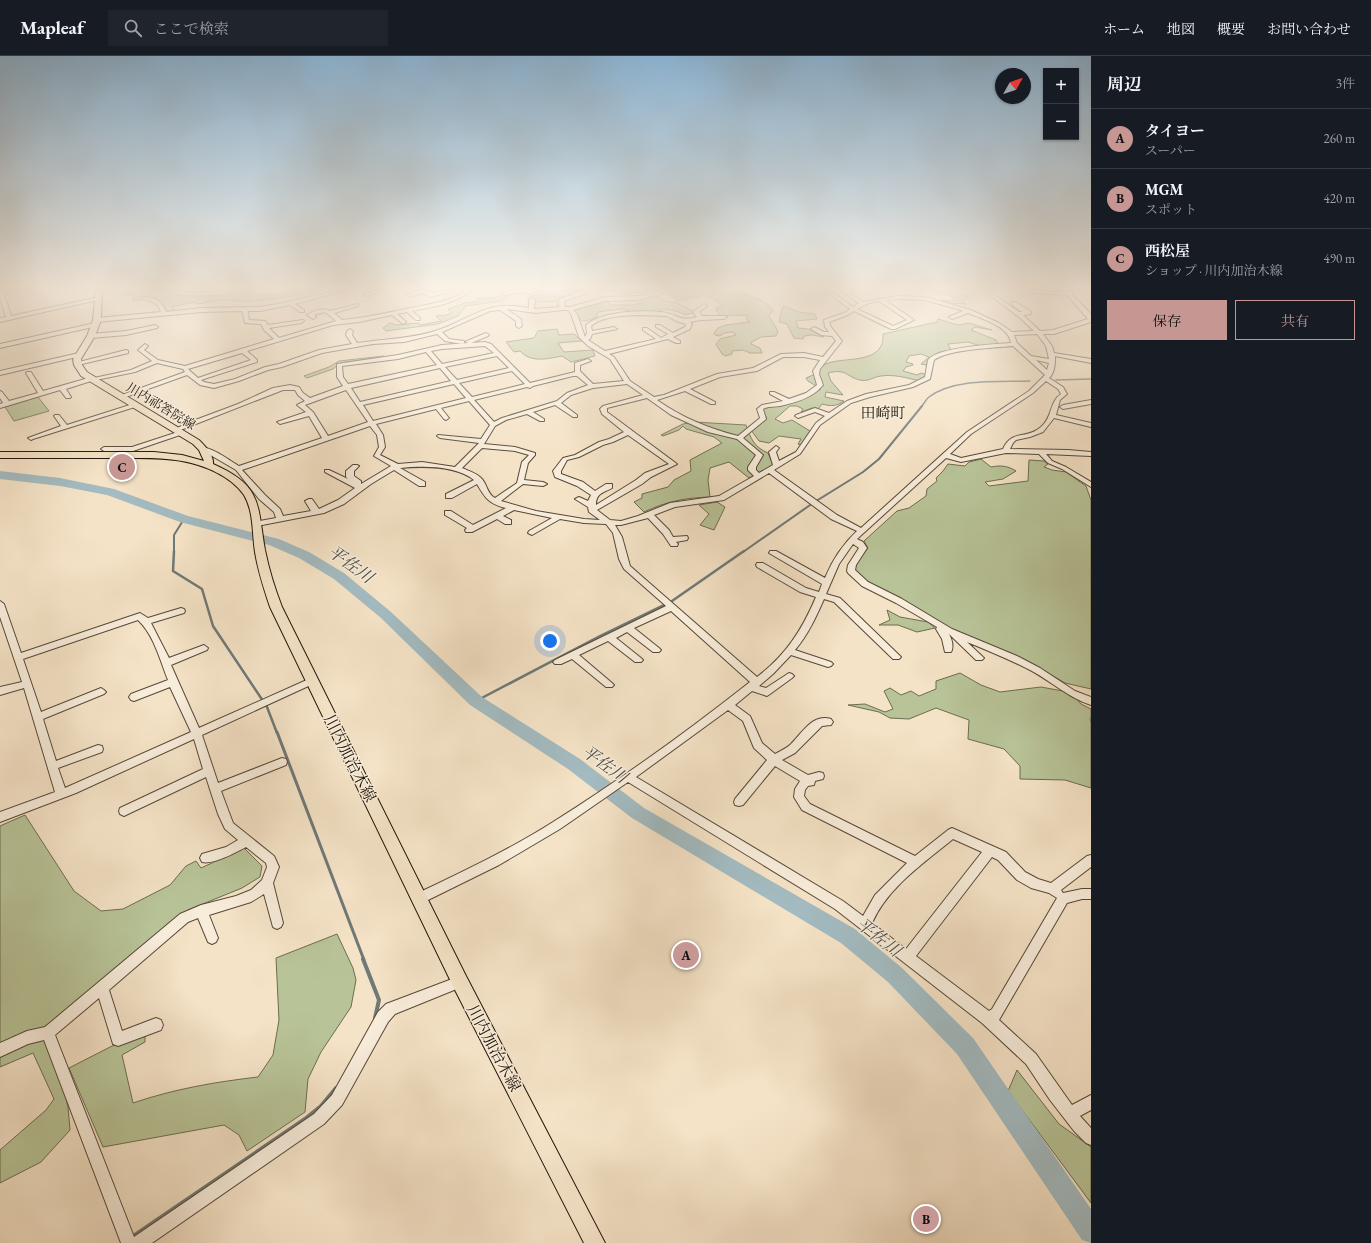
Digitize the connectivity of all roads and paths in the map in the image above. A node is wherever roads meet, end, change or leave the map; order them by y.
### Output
1 (86, 345) edge
2 (260, 345) edge
3 (359, 345) edge
4 (465, 345) edge
5 (488, 345) edge
6 (590, 345) edge
7 (636, 345) edge
8 (644, 345) edge
9 (838, 345) edge
10 (1002, 345) edge
11 (1016, 345) edge
12 (1047, 345) edge
13 (145, 346) dead end
14 (356, 346) joint
15 (649, 348) dead end
16 (244, 350) junction
17 (428, 351) junction
18 (126, 352) dead end
19 (604, 353) junction
20 (497, 354) junction
21 (1052, 354) junction
22 (1028, 356) junction
23 (79, 359) junction
24 (824, 359) junction
25 (156, 361) junction
26 (588, 361) dead end
27 (1091, 361) edge
28 (1053, 362) junction
29 (441, 366) junction
30 (512, 369) junction
31 (187, 371) junction
32 (0, 373) edge
33 (29, 373) dead end
34 (579, 374) junction
35 (1048, 377) junction
36 (93, 380) junction
37 (196, 380) junction
38 (456, 382) junction
39 (628, 382) junction
40 (530, 386) junction
41 (592, 386) junction
42 (348, 387) junction
43 (62, 388) junction
44 (686, 389) junction
45 (0, 393) edge
46 (775, 393) dead end
47 (42, 394) junction
48 (68, 397) dead end
49 (651, 397) junction
50 (120, 398) junction
51 (471, 399) junction
52 (309, 401) junction
53 (788, 401) junction
54 (1091, 402) edge
55 (556, 403) junction
56 (713, 403) dead end
57 (359, 404) junction
58 (3, 405) edge
59 (136, 406) junction
60 (524, 406) dead end
61 (1060, 406) junction
62 (437, 407) junction
63 (1072, 410) dead end
64 (530, 412) junction
65 (311, 413) junction
66 (829, 415) junction
67 (57, 416) dead end
68 (575, 416) dead end
69 (798, 416) dead end
70 (1052, 416) junction
71 (446, 418) dead end
72 (542, 420) dead end
73 (280, 422) dead end
74 (372, 423) junction
75 (493, 425) junction
76 (1091, 425) edge
77 (65, 427) junction
78 (178, 431) junction
79 (628, 432) junction
80 (440, 436) dead end
81 (31, 438) dead end
82 (739, 438) junction
83 (326, 440) junction
84 (482, 443) junction
85 (203, 448) junction
86 (387, 448) dead end
87 (104, 449) dead end
88 (1006, 451) junction
89 (1040, 451) junction
90 (1091, 454) edge
91 (0, 455) edge
92 (760, 455) junction
93 (945, 455) junction
94 (377, 456) junction
95 (178, 458) junction
96 (208, 466) junction
97 (355, 466) dead end
98 (396, 467) junction
99 (774, 468) junction
100 (238, 469) junction
101 (457, 469) junction
102 (327, 471) dead end
103 (759, 477) junction
104 (480, 480) junction
105 (520, 482) junction
106 (422, 484) dead end
107 (543, 484) dead end
108 (1091, 485) edge
109 (362, 486) junction
110 (609, 486) dead end
111 (595, 494) junction
112 (449, 496) dead end
113 (579, 499) dead end
114 (309, 501) dead end
115 (495, 502) junction
116 (592, 507) junction
117 (512, 508) junction
118 (316, 512) junction
119 (448, 513) dead end
120 (649, 515) junction
121 (498, 516) junction
122 (559, 517) junction
123 (281, 520) junction
124 (508, 522) dead end
125 (612, 524) junction
126 (257, 526) junction
127 (862, 531) junction
128 (532, 533) dead end
129 (684, 538) dead end
130 (852, 540) junction
131 (773, 553) dead end
132 (760, 565) dead end
133 (827, 582) junction
134 (822, 596) junction
135 (0, 604) edge
136 (668, 605) junction
137 (181, 611) dead end
138 (932, 620) junction
139 (146, 622) junction
140 (628, 628) junction
141 (949, 631) junction
142 (609, 638) junction
143 (204, 648) dead end
144 (656, 650) dead end
145 (948, 650) dead end
146 (790, 651) junction
147 (573, 655) junction
148 (18, 657) junction
149 (896, 657) dead end
150 (978, 658) dead end
151 (638, 660) dead end
152 (558, 662) dead end
153 (166, 663) junction
154 (828, 664) dead end
155 (789, 676) dead end
156 (312, 681) junction
157 (173, 682) junction
158 (27, 684) junction
159 (609, 685) dead end
160 (754, 685) junction
161 (0, 691) edge
162 (101, 692) dead end
163 (134, 696) dead end
164 (1078, 696) junction
165 (1091, 701) edge
166 (728, 705) junction
167 (1091, 706) edge
168 (38, 717) junction
169 (828, 722) dead end
170 (197, 734) junction
171 (98, 749) dead end
172 (774, 760) junction
173 (282, 762) dead end
174 (52, 766) junction
175 (209, 771) junction
176 (626, 779) junction
177 (215, 789) junction
178 (61, 794) junction
179 (739, 802) dead end
180 (124, 811) dead end
181 (0, 817) edge
182 (247, 841) junction
183 (990, 851) junction
184 (206, 858) dead end
185 (1091, 860) edge
186 (916, 862) junction
187 (267, 882) junction
188 (1053, 889) junction
189 (1091, 894) edge
190 (420, 898) junction
191 (1063, 898) junction
192 (202, 911) junction
193 (277, 923) dead end
194 (865, 925) junction
195 (212, 938) dead end
196 (906, 957) junction
197 (460, 982) junction
198 (102, 988) junction
199 (987, 1018) junction
200 (156, 1025) dead end
201 (48, 1033) junction
202 (0, 1050) edge
203 (1091, 1102) edge
204 (1070, 1114) junction
205 (1091, 1138) edge
206 (131, 1241) edge
207 (595, 1243) edge

1 - 23 main road
2 - 16 street
3 - 14 street
4 - 17 street
5 - 20 street
6 - 19 street
7 - 19 street
8 - 15 street
9 - 24 street
10 - 66 street
11 - 22 street
12 - 21 street
13 - 25 street
14 - 37 street
16 - 31 street
16 - 37 street
17 - 29 street
17 - 42 street
18 - 23 street
19 - 39 street
20 - 29 street
20 - 30 street
21 - 27 street
21 - 28 street
22 - 28 street
22 - 35 street
23 - 32 street
23 - 36 main road, 川内祁答院線
24 - 44 street
24 - 53 street
25 - 31 street
25 - 36 street
26 - 34 street
28 - 35 street
29 - 38 street
29 - 42 street
30 - 38 street
30 - 40 street
31 - 37 street
31 - 50 street
33 - 47 street
34 - 40 street
34 - 41 street
35 - 61 street
35 - 93 street
36 - 43 street
36 - 50 main road, 川内祁答院線
38 - 51 street
38 - 57 street
39 - 41 street
39 - 49 street
40 - 51 street
41 - 55 street
42 - 52 street
42 - 57 street
43 - 47 street
43 - 48 street
44 - 49 street
44 - 56 street
45 - 58 street
46 - 53 street
47 - 58 street
49 - 79 street
49 - 82 street
50 - 59 main road, 川内祁答院線
51 - 62 street
51 - 75 street
52 - 65 street
52 - 78 street
53 - 82 street
54 - 61 street
55 - 64 street
55 - 68 street
57 - 74 street
59 - 77 street
59 - 78 main road, 川内祁答院線
60 - 64 street
61 - 63 street
61 - 70 street
62 - 71 street
62 - 74 street
64 - 72 street
64 - 75 street
65 - 73 street
65 - 83 street
66 - 69 street
66 - 99 street
67 - 77 street
70 - 76 street
70 - 88 street
74 - 83 street
74 - 94 street
75 - 84 street
77 - 81 street
78 - 85 main road, 川内祁答院線
78 - 87 street
79 - 111 street
79 - 116 street
80 - 84 street
82 - 92 street
83 - 100 street
84 - 101 street
84 - 105 street
85 - 95 main road
85 - 96 main road, 川内祁答院線
85 - 100 street
86 - 94 street
88 - 89 street
88 - 93 street
89 - 90 street
89 - 108 street
91 - 95 main road, 川内加治木線
92 - 99 street
92 - 103 street
93 - 127 street
94 - 98 street
95 - 96 main road, 川内加治木線
96 - 126 main road, 川内加治木線
97 - 109 street
98 - 101 street
98 - 106 street
98 - 109 street
99 - 103 street
99 - 127 street
100 - 123 street
101 - 104 street
102 - 109 street
103 - 120 street
104 - 112 street
104 - 115 street
105 - 107 street
105 - 115 street
109 - 118 street
110 - 111 street
111 - 116 street
113 - 116 street
114 - 118 street
115 - 117 street
116 - 125 street
117 - 121 street
117 - 122 street
118 - 123 street
119 - 121 street
120 - 125 street
120 - 129 street
121 - 124 street
122 - 125 street
122 - 128 street
123 - 126 street
125 - 136 street
126 - 156 main road, 川内加治木線
127 - 130 street
130 - 133 street
130 - 138 street
131 - 133 street
132 - 134 street
133 - 134 street
134 - 146 street
134 - 149 street
135 - 148 street
136 - 140 street
136 - 160 street
137 - 139 street
138 - 141 street
138 - 145 street
139 - 148 street
139 - 153 street
140 - 142 street
140 - 144 street
141 - 150 street
141 - 164 street
142 - 147 street
142 - 151 street
143 - 153 street
146 - 154 street
146 - 160 street
147 - 152 street
147 - 159 street
148 - 158 street
153 - 157 street
155 - 160 street
156 - 170 street
156 - 190 main road, 川内加治木線
157 - 163 street
157 - 170 street
158 - 161 street
158 - 168 street
160 - 166 street
162 - 168 street
164 - 165 street
164 - 167 street
166 - 172 street
166 - 176 street
168 - 174 street
169 - 172 street
170 - 175 street
170 - 178 street
171 - 174 street
172 - 179 street
172 - 186 street
173 - 177 street
174 - 178 street
175 - 177 street
175 - 180 street
176 - 190 street
176 - 194 street
177 - 182 street
178 - 181 street
182 - 184 street
182 - 187 street
183 - 186 street
183 - 188 street
183 - 196 street
185 - 188 street
186 - 194 street
187 - 192 street
187 - 193 street
188 - 191 street
189 - 191 street
190 - 197 main road, 川内加治木線
191 - 199 street
192 - 195 street
192 - 198 street
194 - 196 street
196 - 199 street
197 - 206 street
197 - 207 main road, 川内加治木線
198 - 200 street
198 - 201 street
199 - 204 street
201 - 202 street
201 - 206 street
203 - 204 street
204 - 205 street

